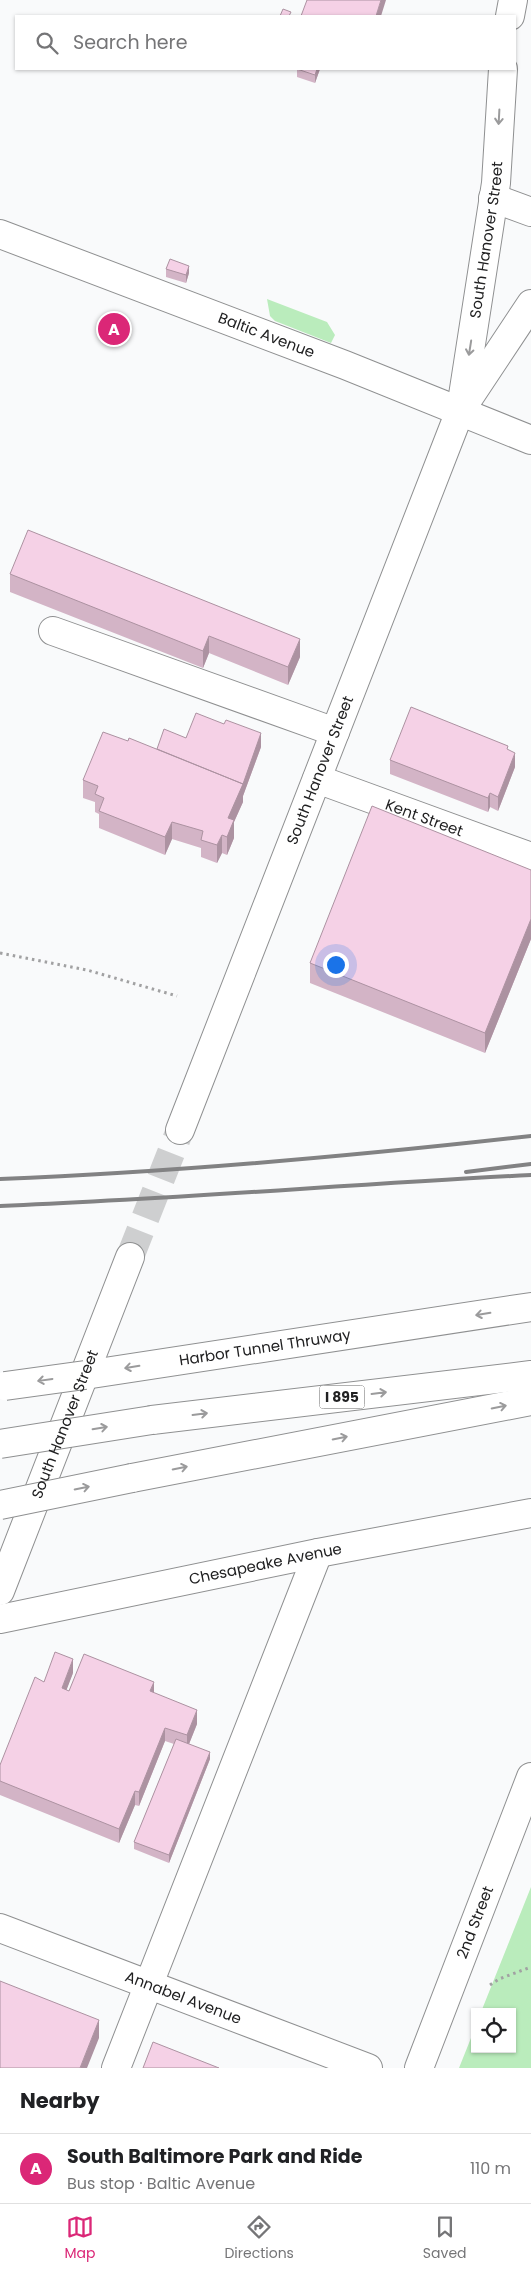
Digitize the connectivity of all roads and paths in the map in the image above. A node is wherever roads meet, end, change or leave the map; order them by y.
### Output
1 (513, 0) edge
2 (510, 15) edge
3 (503, 70) edge
4 (494, 198) junction
5 (531, 212) edge
6 (0, 234) edge
7 (531, 304) edge
8 (460, 411) junction
9 (531, 440) edge
10 (53, 631) dead end
11 (335, 732) junction
12 (317, 779) junction
13 (531, 857) edge
14 (0, 954) edge
15 (177, 996) dead end
16 (180, 1130) tunnel mouth
17 (130, 1257) tunnel mouth
18 (531, 1306) edge
19 (531, 1375) edge
20 (3, 1387) edge
21 (531, 1400) edge
22 (0, 1444) edge
23 (0, 1504) edge
24 (531, 1513) edge
25 (318, 1553) junction
26 (0, 1591) edge
27 (0, 1619) edge
28 (531, 1777) edge
29 (0, 1928) edge
30 (531, 1967) edge
31 (149, 1984) junction
32 (489, 1985) dead end
33 (116, 2068) edge
34 (368, 2068) edge
35 (419, 2068) edge

1 - 2 main road
3 -> 4 main road, South Hanover Street
4 - 5 main road
4 -> 8 main road, South Hanover Street
6 - 8 main road, Baltic Avenue
7 - 8 main road, South Hanover Street
8 - 9 main road, Baltic Avenue
8 - 11 main road, South Hanover Street
10 - 11 main road
11 - 12 main road, South Hanover Street
12 - 13 main road, Kent Street
12 - 16 main road, South Hanover Street
14 - 15 path
17 - 26 main road, South Hanover Street
18 -> 20 main road, Harbor Tunnel Thruway, bridge
22 -> 19 main road, I 895, bridge
23 -> 21 main road, bridge
24 - 25 main road, Chesapeake Avenue
25 - 27 main road, Chesapeake Avenue
25 - 31 main road
28 - 35 main road, 2nd Street
29 - 31 main road, Annabel Avenue
30 - 32 path
31 - 33 main road
31 - 34 main road, Annabel Avenue

